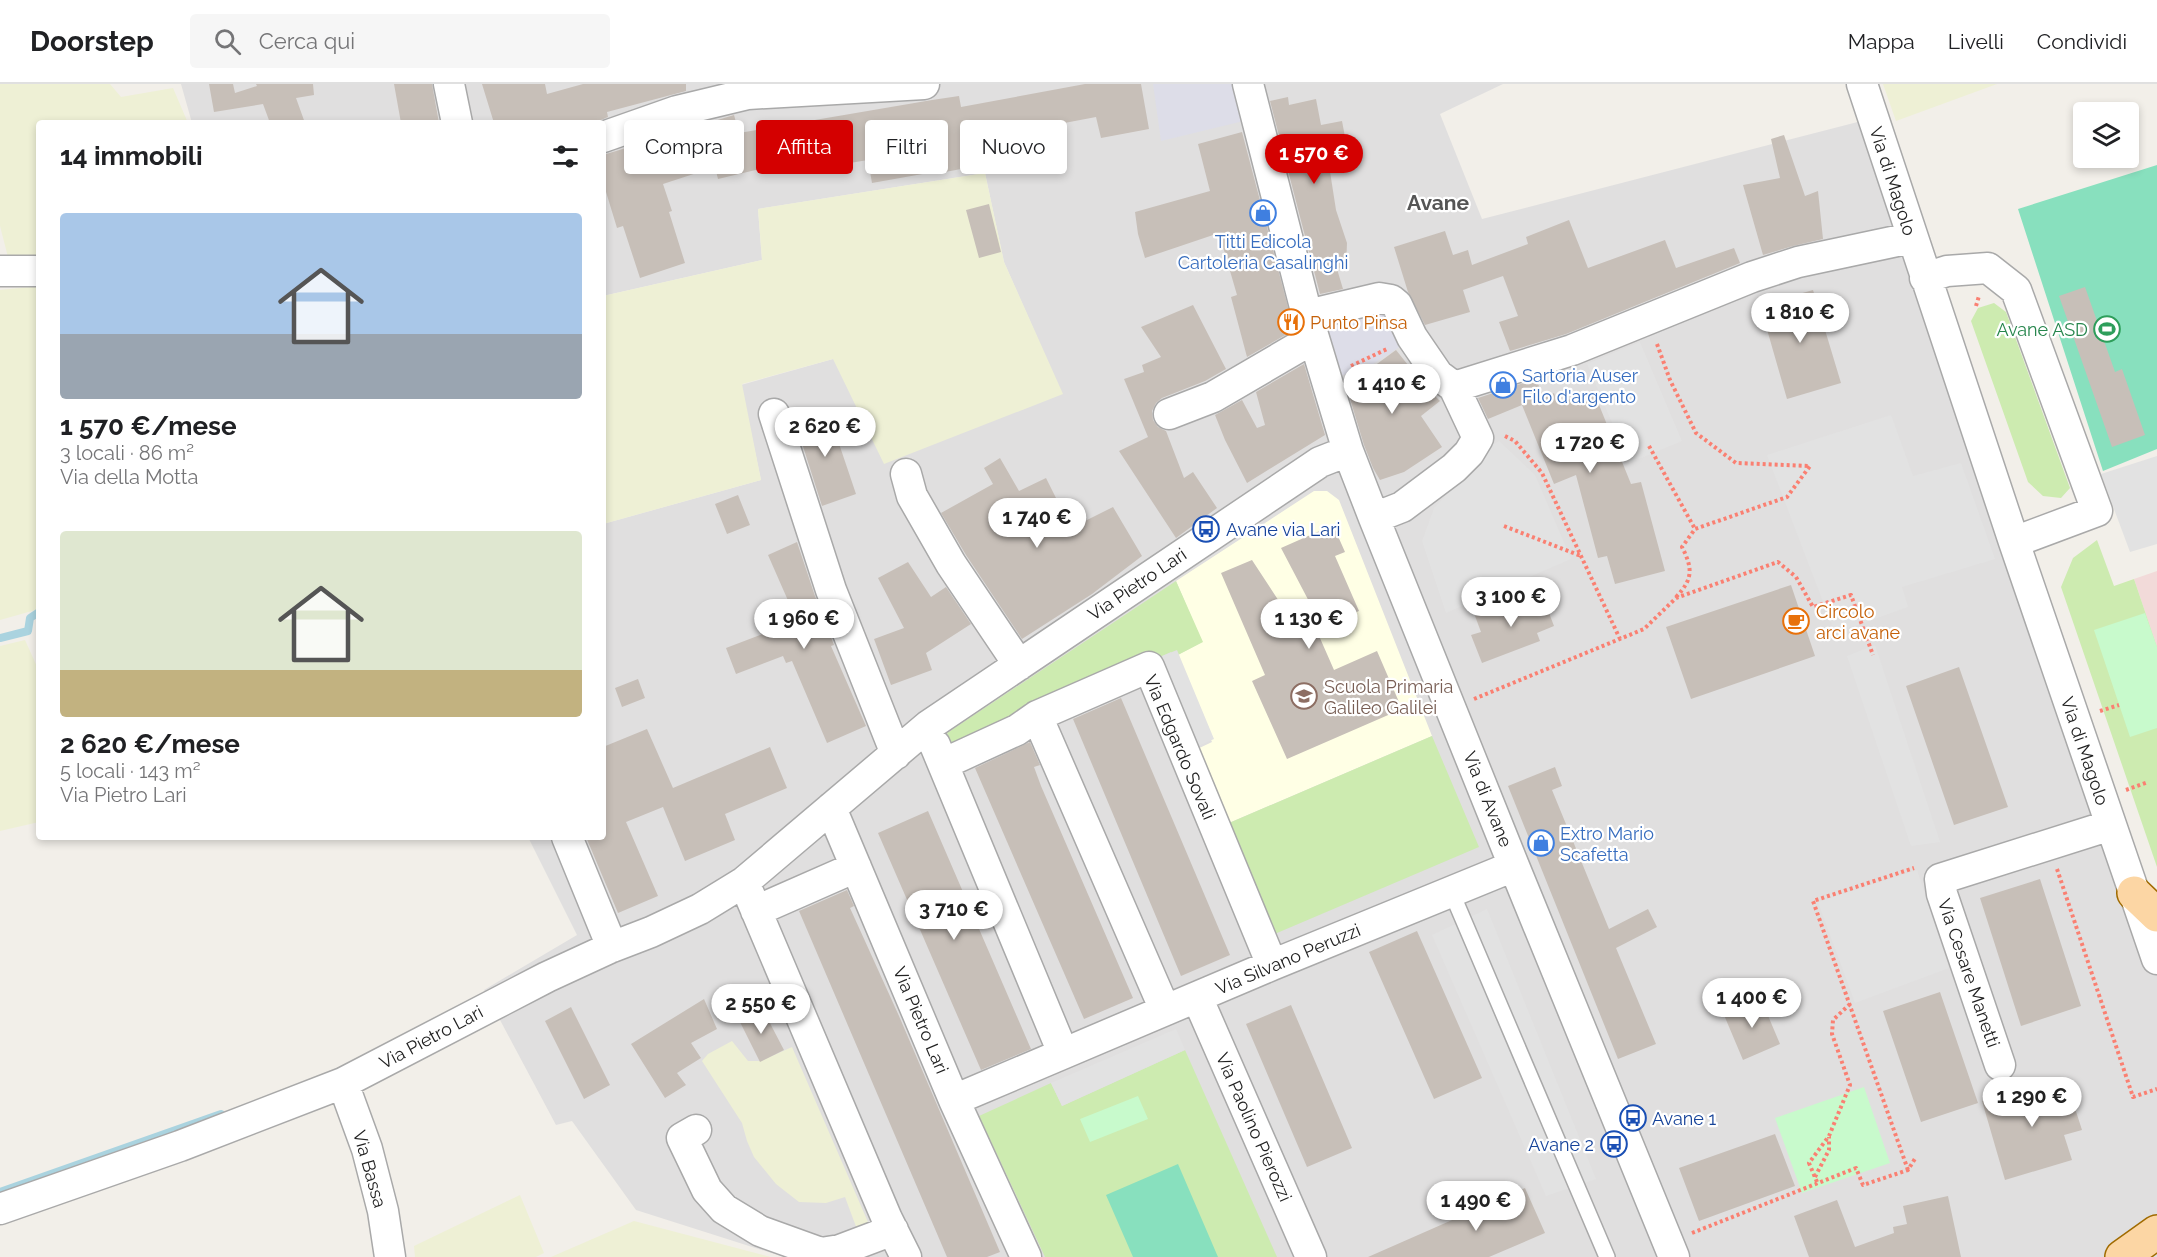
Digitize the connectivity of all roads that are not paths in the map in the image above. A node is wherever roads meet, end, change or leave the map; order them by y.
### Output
1 (449, 84) edge
2 (924, 84) edge
3 (1248, 84) edge
4 (1862, 84) edge
5 (456, 120) edge
6 (606, 136) edge
7 (1911, 237) junction
8 (0, 270) edge
9 (36, 271) edge
10 (1925, 278) junction
11 (1310, 327) junction
12 (1454, 387) junction
13 (774, 414) dead end
14 (1169, 414) dead end
15 (1348, 451) junction
16 (906, 474) dead end
17 (1374, 518) junction
18 (2014, 542) junction
19 (1019, 665) junction
20 (1037, 716) junction
21 (928, 726) junction
22 (896, 754) junction
23 (943, 764) junction
24 (831, 808) junction
25 (2110, 825) junction
26 (568, 840) edge
27 (1514, 866) junction
28 (856, 867) junction
29 (744, 882) junction
30 (1452, 891) junction
31 (2145, 904) edge
32 (756, 910) junction
33 (612, 947) junction
34 (2157, 959) edge
35 (1272, 965) junction
36 (1197, 997) junction
37 (1165, 1010) junction
38 (1063, 1053) junction
39 (2000, 1065) dead end
40 (343, 1083) junction
41 (954, 1100) junction
42 (696, 1130) dead end
43 (0, 1209) edge
44 (892, 1230) junction
45 (2155, 1232) edge
46 (1667, 1252) edge
47 (390, 1257) edge
48 (906, 1257) edge
49 (1026, 1257) edge
50 (1311, 1257) edge
51 (1607, 1257) edge
52 (2121, 1257) edge

1 - 5 street
2 - 6 street
3 - 11 street, Via di Avane
4 - 7 street, Via di Magolo
7 - 10 street, Via di Magolo
7 - 12 street
8 - 9 street
10 - 18 street, Via di Magolo
10 - 18 street
11 - 12 street
11 - 14 street
11 - 15 street, Via di Avane
12 - 17 street
13 - 22 street
15 - 17 street, Via di Avane
15 - 19 street, Via Pietro Lari
16 - 19 street
17 - 27 street, Via di Avane
18 - 25 street, Via di Magolo
19 - 21 street, Via Pietro Lari
20 - 23 street
20 - 35 street, Via Edgardo Sovali
20 - 37 street
21 - 22 street, Via Pietro Lari
21 - 23 street
22 - 24 street, Via Pietro Lari
23 - 38 street
24 - 28 street, Via Pietro Lari
24 - 29 street, Via Pietro Lari
25 - 31 street, Via di Magolo
25 - 39 street, Via Cesare Manetti
26 - 33 street
27 - 30 street, Via Silvano Peruzzi
27 - 46 street, Via di Avane
28 - 32 street
28 - 41 street, Via Pietro Lari
29 - 32 street
29 - 33 street, Via Pietro Lari
30 - 35 street, Via Silvano Peruzzi
30 - 51 lane
31 - 34 street, Via di Magolo
32 - 44 street
33 - 40 street, Via Pietro Lari
35 - 36 street, Via Silvano Peruzzi
36 - 37 street, Via Silvano Peruzzi
36 - 50 street, Via Paolino Pierozzi
37 - 38 street, Via Silvano Peruzzi
38 - 41 street, Via Silvano Peruzzi
40 - 43 street, Via Pietro Lari
40 - 47 street, Via Bassa
41 - 49 street, Via Pietro Lari
42 - 44 street
44 - 48 street
45 - 52 main road

